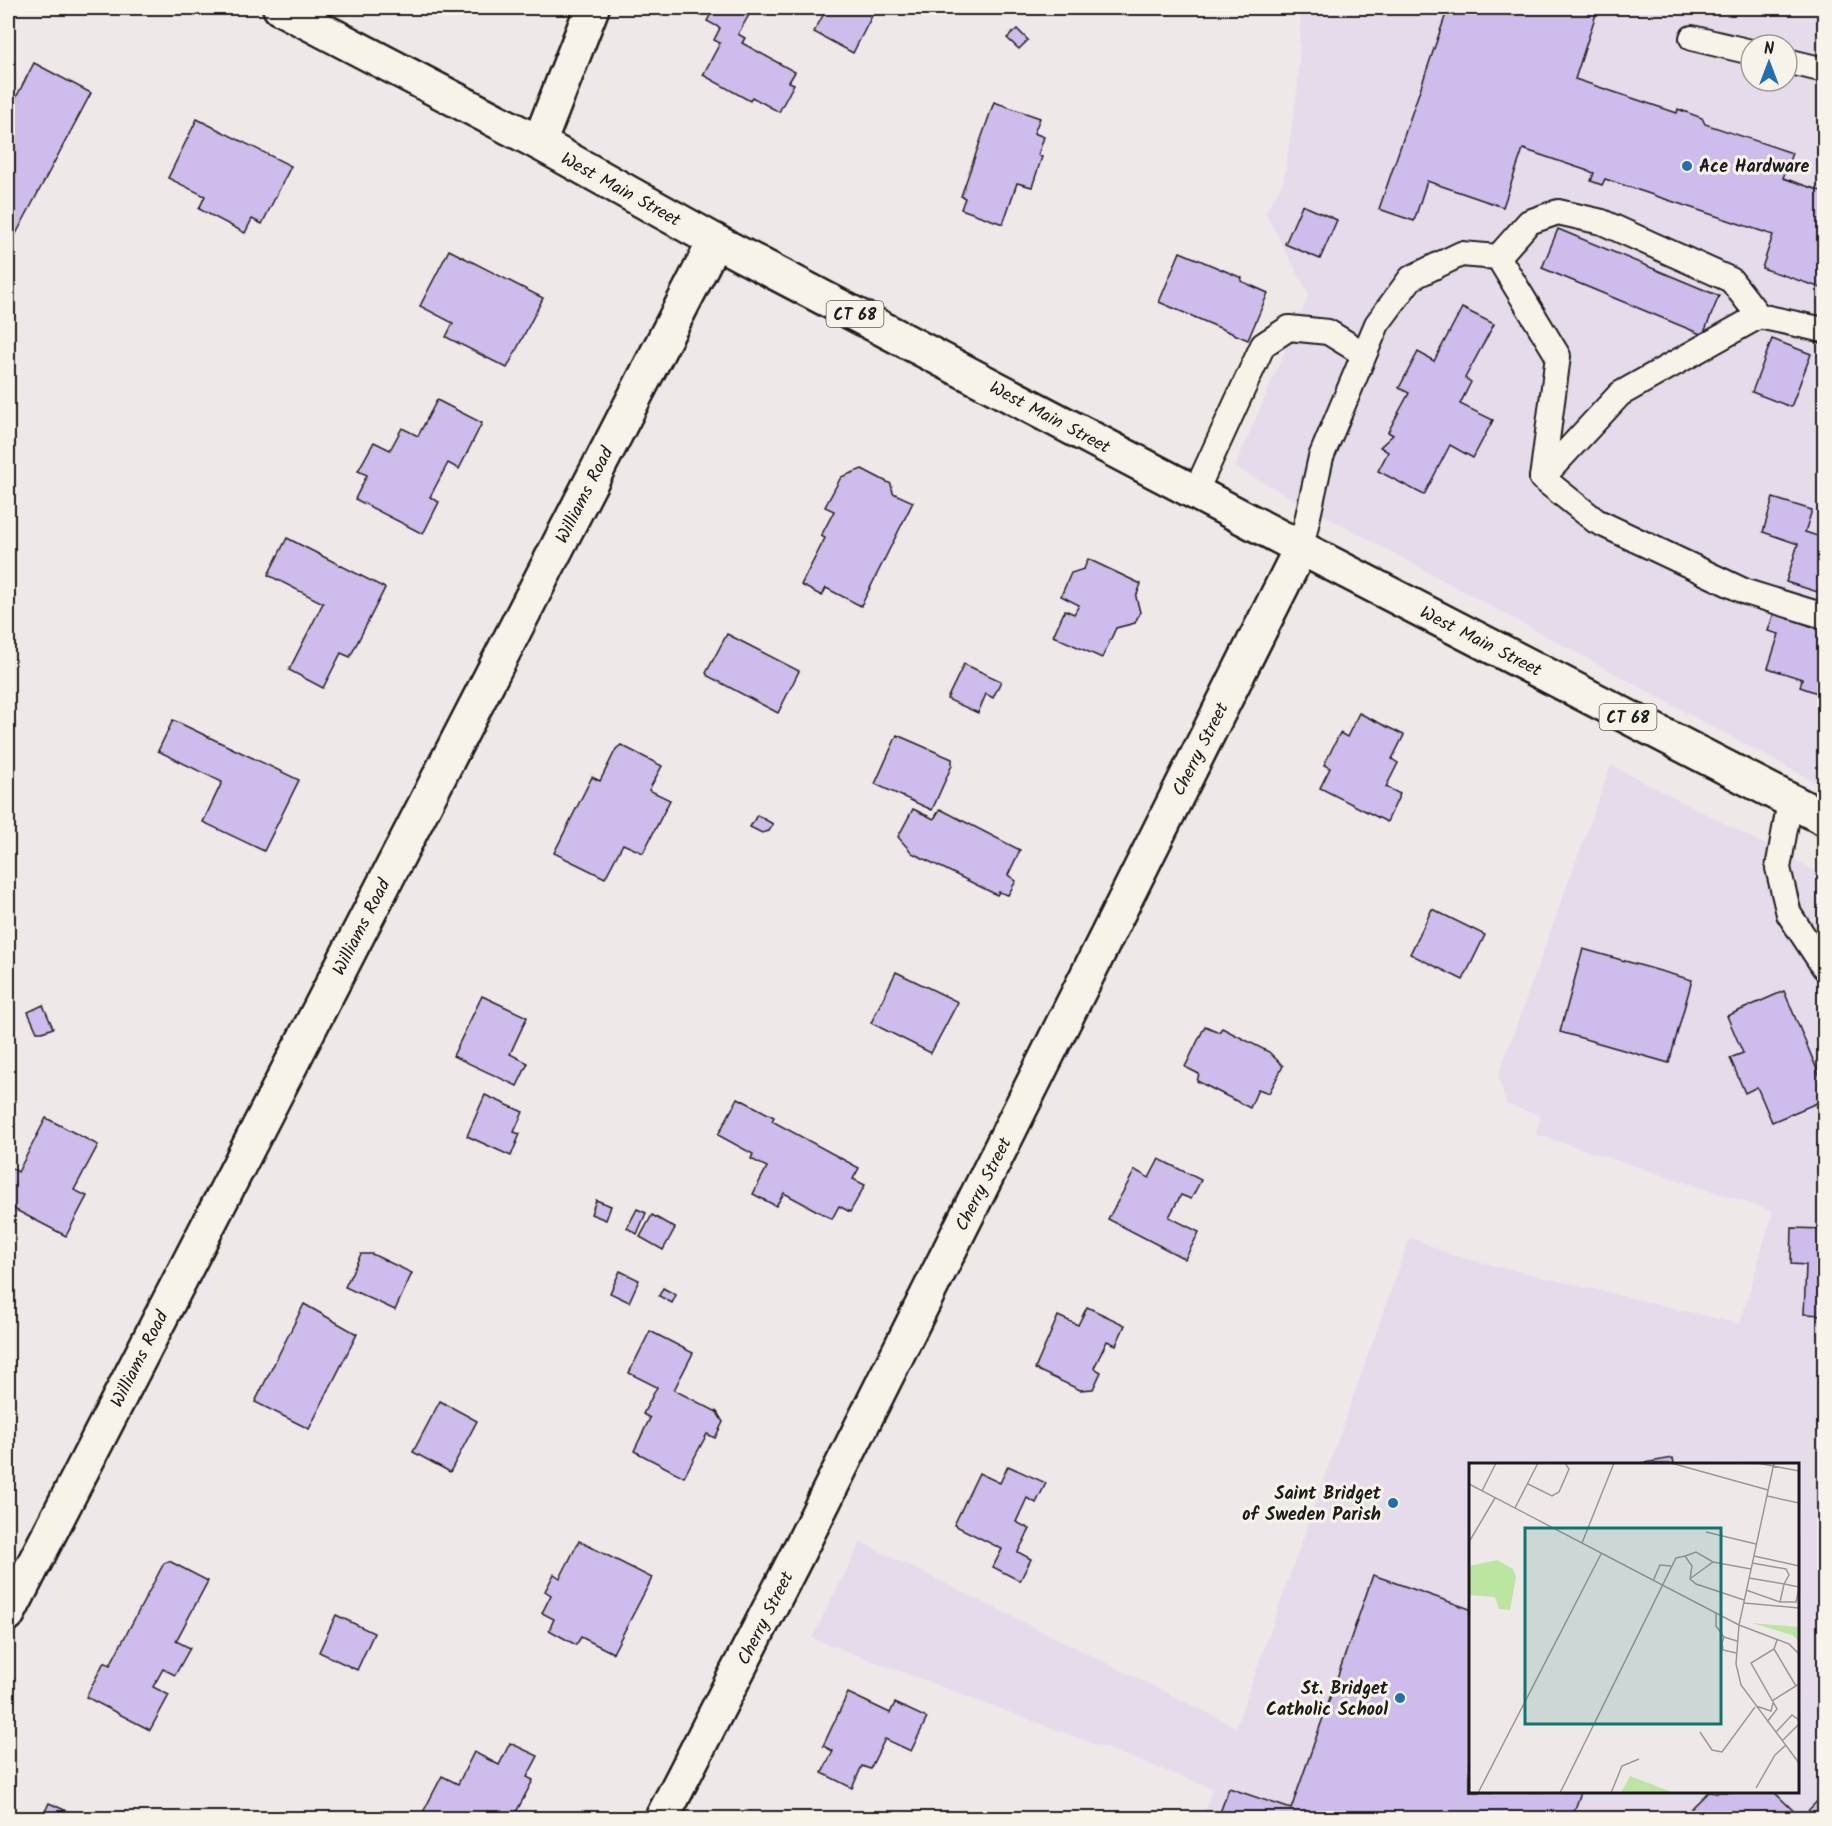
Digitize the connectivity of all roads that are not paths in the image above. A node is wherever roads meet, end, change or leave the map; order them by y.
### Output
1 (280, 8) edge
2 (592, 8) edge
3 (1692, 38) dead end
4 (1739, 49) edge
5 (1799, 64) edge
6 (1824, 70) edge
7 (539, 143) junction
8 (715, 241) junction
9 (1498, 257) junction
10 (1760, 316) junction
11 (1824, 330) edge
12 (1364, 354) junction
13 (1542, 478) junction
14 (1195, 493) junction
15 (1301, 548) junction
16 (1824, 616) edge
17 (1790, 801) junction
18 (1824, 818) edge
19 (1824, 967) edge
20 (8, 1614) edge
21 (662, 1818) edge

1 - 7 street, West Main Street / CT 68
2 - 7 street
3 - 4 lane
5 - 6 lane
7 - 8 street, West Main Street / CT 68
8 - 14 street, West Main Street / CT 68
8 - 20 street, Williams Road
9 - 10 lane
9 - 12 lane
9 - 13 lane
10 - 11 lane
10 - 13 lane
12 - 14 lane
12 - 15 lane
13 - 16 lane
14 - 15 street, West Main Street / CT 68
15 - 17 street, West Main Street / CT 68
15 - 21 street, Cherry Street
17 - 18 street, West Main Street / CT 68
17 - 19 lane

